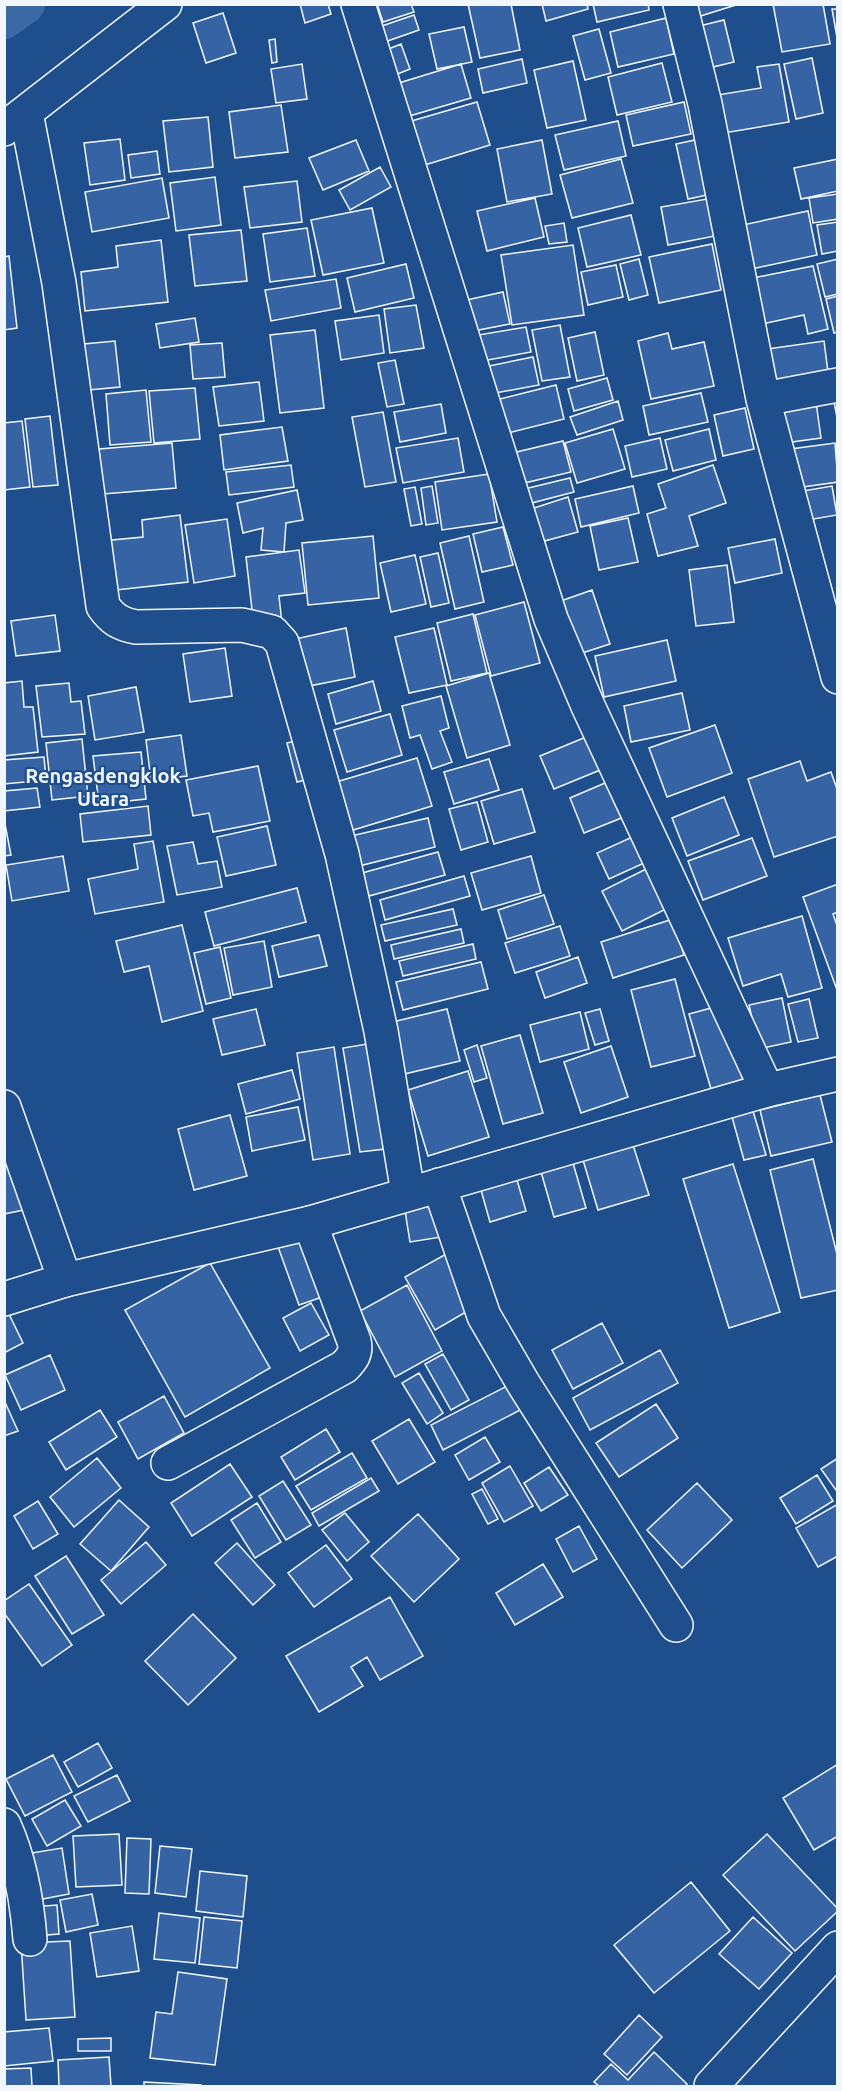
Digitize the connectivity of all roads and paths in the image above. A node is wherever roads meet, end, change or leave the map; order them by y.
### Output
1 (165, 4) edge
2 (357, 4) edge
3 (680, 4) edge
4 (15, 121) edge
5 (837, 385) edge
6 (763, 399) junction
7 (837, 677) edge
8 (837, 1074) edge
9 (767, 1090) junction
10 (4, 1107) edge
11 (424, 1189) junction
12 (310, 1223) junction
13 (65, 1280) junction
14 (4, 1299) edge
15 (168, 1463) dead end
16 (676, 1626) dead end
17 (4, 1825) edge
18 (30, 1939) dead end
19 (837, 1948) edge
20 (711, 2086) edge

1 - 4 street
2 - 9 street
3 - 6 street
4 - 11 street
5 - 6 street
6 - 7 street
8 - 9 street
9 - 11 street
10 - 13 street
11 - 12 street
11 - 16 street
12 - 13 street
12 - 15 street
13 - 14 street
17 - 18 street
19 - 20 street

